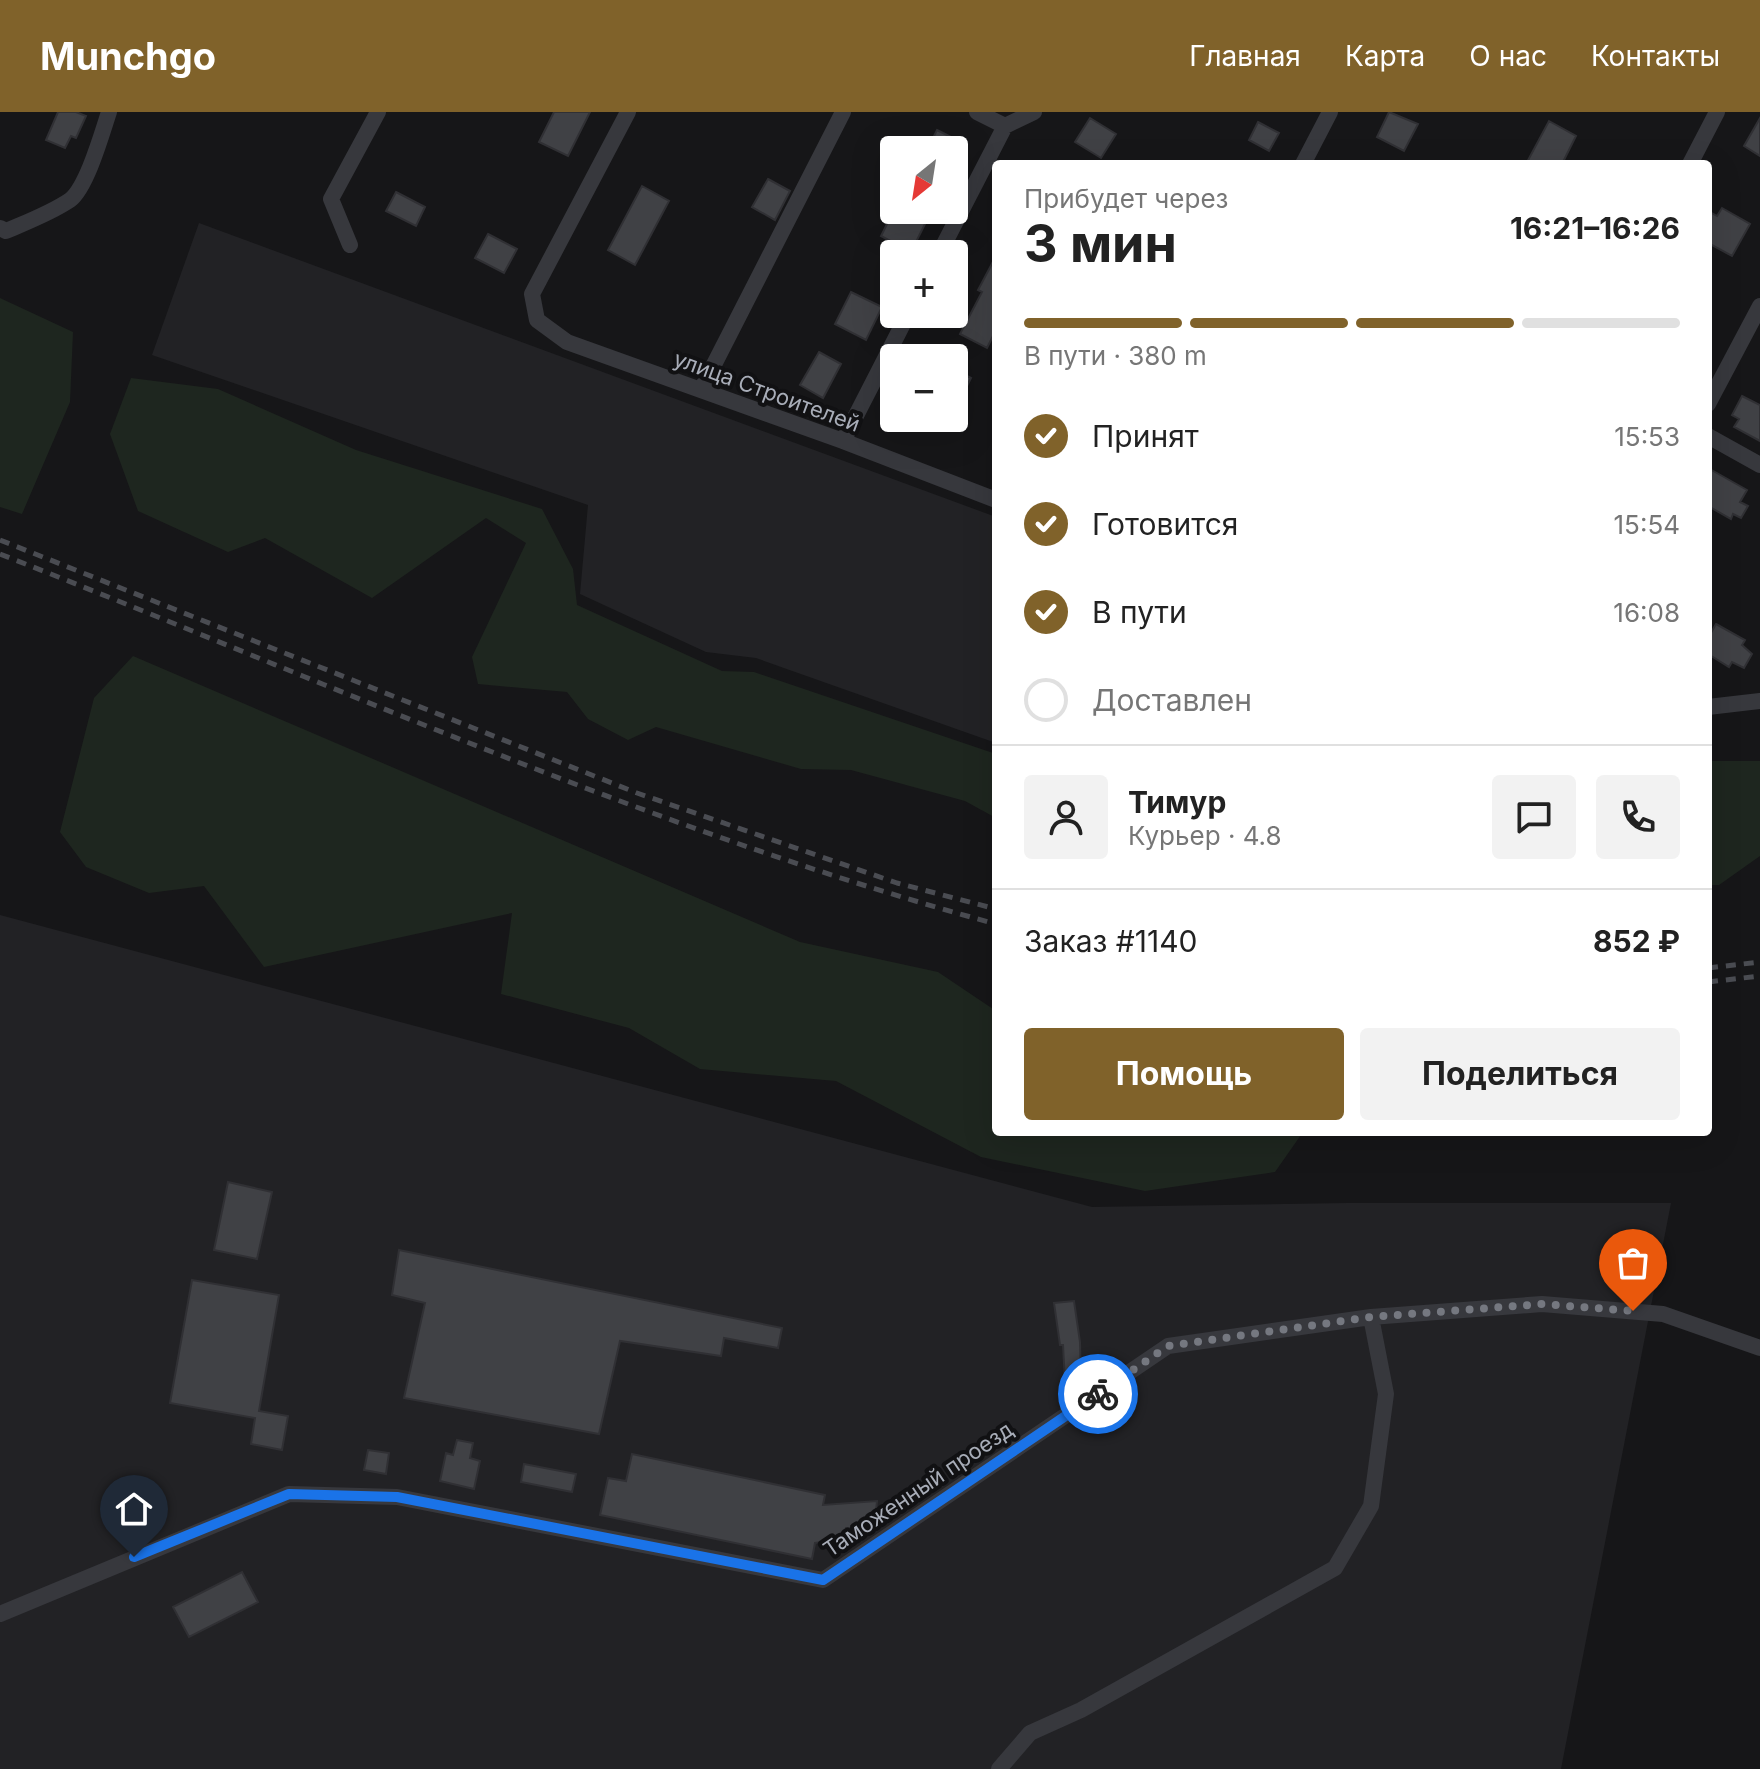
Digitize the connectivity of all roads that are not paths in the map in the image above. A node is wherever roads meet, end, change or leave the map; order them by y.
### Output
1 (109, 112) edge
2 (378, 112) edge
3 (628, 112) edge
4 (843, 112) edge
5 (977, 112) edge
6 (1034, 112) edge
7 (1330, 112) edge
8 (1717, 112) edge
9 (1005, 126) junction
10 (1305, 160) edge
11 (1692, 160) edge
12 (0, 228) edge
13 (946, 240) edge
14 (350, 245) dead end
15 (1760, 306) edge
16 (901, 328) edge
17 (701, 390) junction
18 (1712, 396) edge
19 (1712, 438) edge
20 (843, 441) junction
21 (1760, 465) edge
22 (992, 498) edge
23 (1760, 701) edge
24 (1712, 707) edge
25 (1371, 1317) junction
26 (1760, 1348) edge
27 (0, 1614) edge
28 (999, 1769) edge

1 - 12 street
2 - 14 street
3 - 17 street, улица Строителей
4 - 17 street
5 - 9 street
6 - 9 street
7 - 10 street
8 - 11 street
9 - 13 street
15 - 18 street
16 - 20 street
17 - 20 street, улица Строителей
19 - 21 street
20 - 22 street, улица Строителей
23 - 24 street
25 - 26 street, Таможенный проезд
25 - 27 street, Таможенный проезд
25 - 28 street

